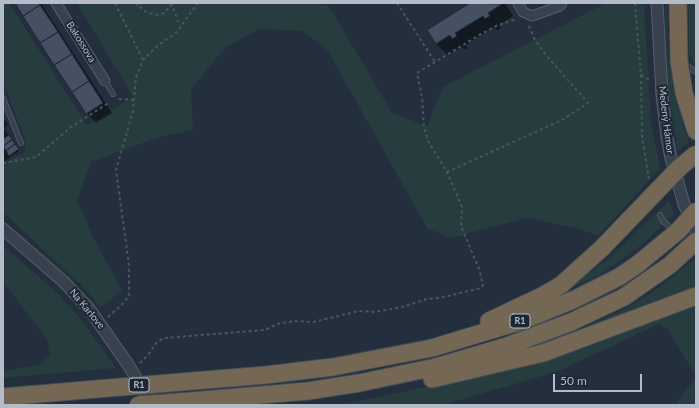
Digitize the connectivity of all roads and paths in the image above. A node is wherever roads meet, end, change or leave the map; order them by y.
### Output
1 (56, 3) edge
2 (115, 3) edge
3 (135, 3) edge
4 (198, 3) edge
5 (397, 3) edge
6 (518, 3) edge
7 (635, 3) edge
8 (657, 3) edge
9 (678, 3) edge
10 (171, 4) edge
11 (564, 4) edge
12 (529, 16) junction
13 (180, 27) junction
14 (143, 60) junction
15 (679, 60) junction
16 (435, 62) junction
17 (696, 72) edge
18 (642, 75) junction
19 (650, 80) dead end
20 (105, 81) joint
21 (113, 94) dead end
22 (3, 98) edge
23 (134, 100) junction
24 (696, 131) edge
25 (21, 143) dead end
26 (696, 154) edge
27 (3, 163) edge
28 (447, 172) junction
29 (650, 182) dead end
30 (696, 211) edge
31 (660, 215) dead end
32 (3, 229) edge
33 (692, 234) edge
34 (692, 297) edge
35 (107, 318) dead end
36 (393, 356) junction
37 (138, 364) dead end
38 (308, 391) junction
39 (3, 397) edge
40 (138, 405) edge
41 (152, 405) edge

1 - 20 street, Bakossova
2 - 14 path
3 - 10 path
4 - 13 path
5 - 16 path
6 - 12 street
7 - 18 path
8 - 33 street, Medený Hámor
9 - 15 highway
10 - 13 path
11 - 12 street
12 - 16 path
12 - 28 path
13 - 14 path
14 - 23 path
15 - 17 lane
15 - 24 highway
16 - 28 path
18 - 19 path
18 - 29 path
20 - 21 lane
22 - 25 lane
23 - 27 path
23 - 35 path
26 - 36 highway, bridge
28 - 37 path
30 - 36 highway, R1, bridge
31 - 33 lane
32 - 41 street, Na Karlove
33 - 38 highway, R1
34 - 38 highway
36 - 39 highway, R1, bridge
38 - 40 highway, R1, bridge

